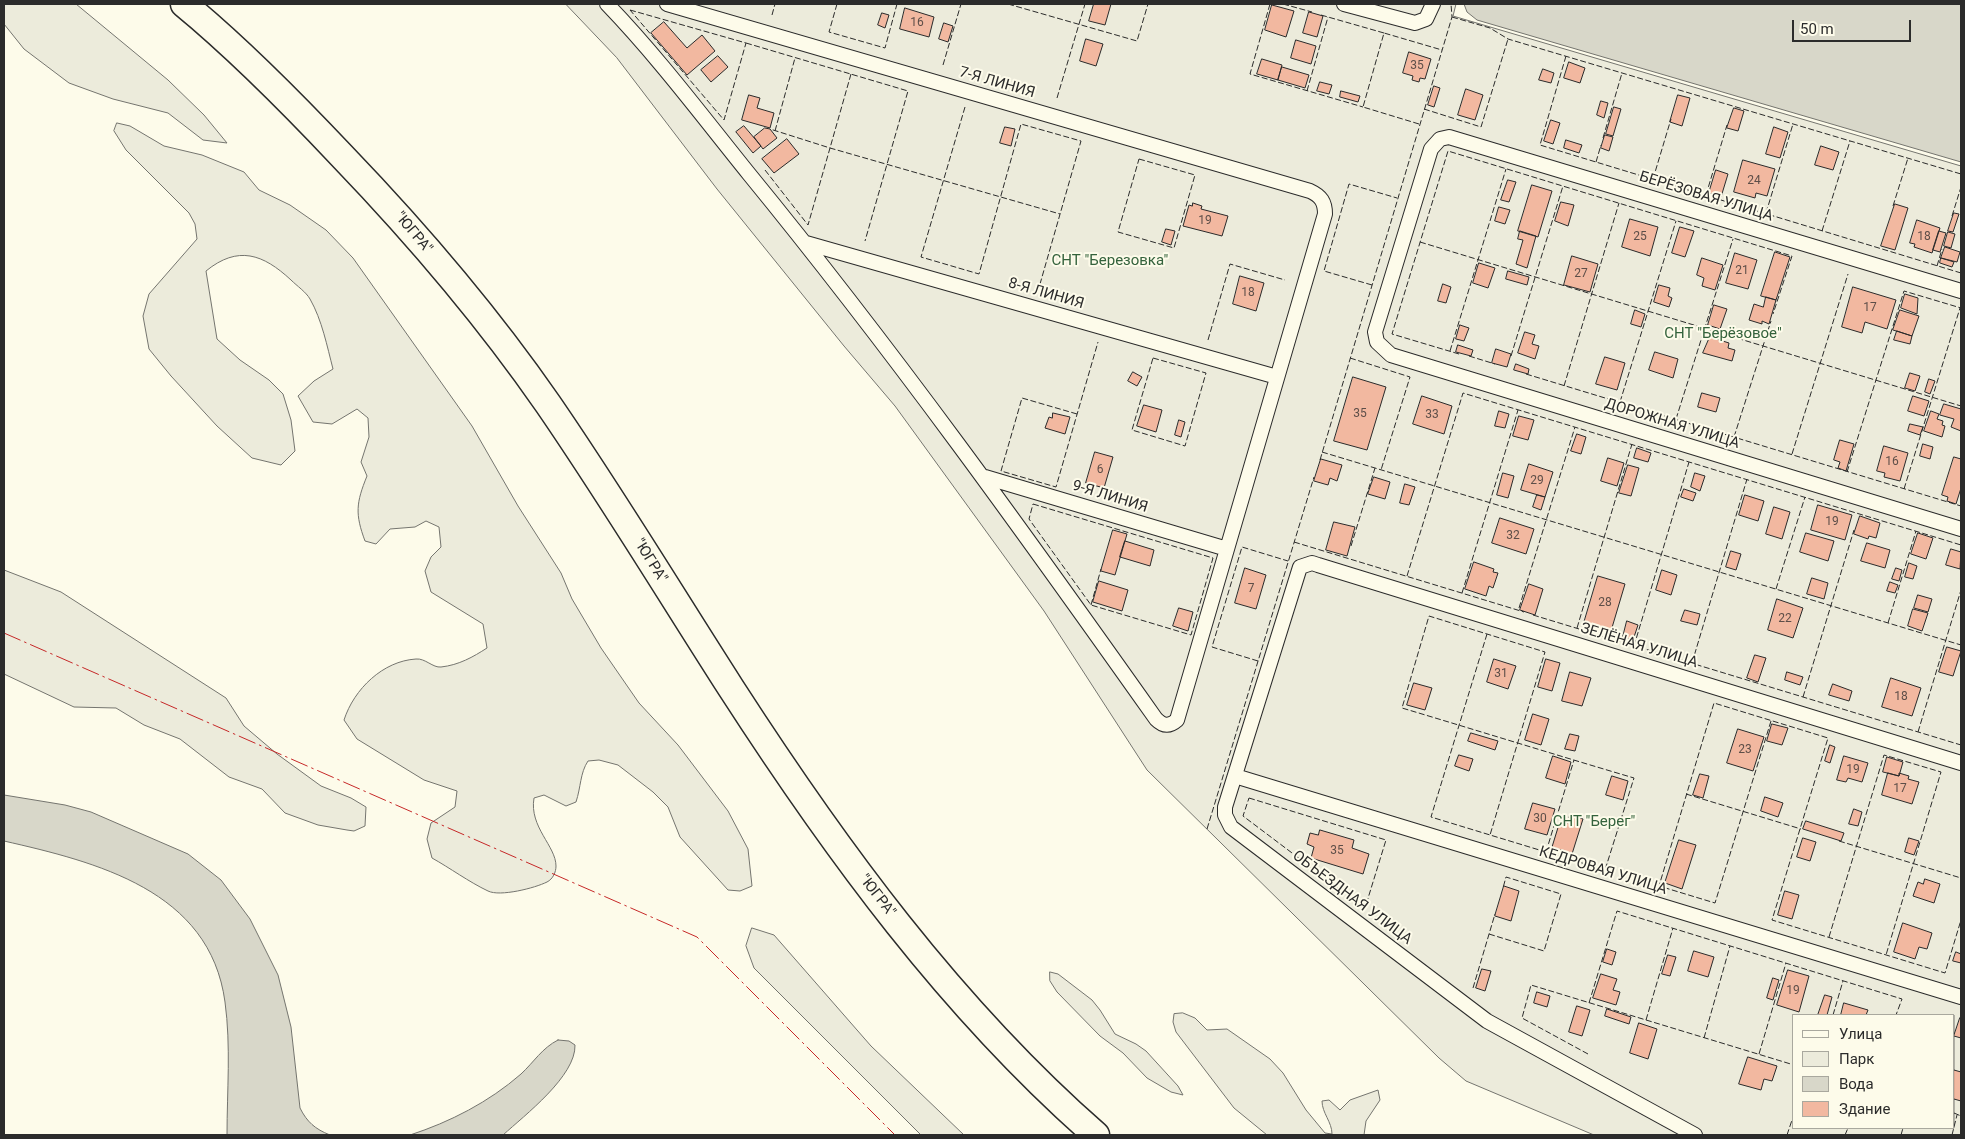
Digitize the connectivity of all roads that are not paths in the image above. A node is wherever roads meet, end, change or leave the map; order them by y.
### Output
1 (184, 4) edge
2 (607, 4) edge
3 (667, 4) edge
4 (1344, 4) edge
5 (1433, 4) edge
6 (806, 243) junction
7 (1961, 291) edge
8 (1377, 342) joint
9 (1277, 377) junction
10 (985, 477) junction
11 (1961, 529) edge
12 (1226, 549) junction
13 (1306, 564) joint
14 (1961, 763) edge
15 (1235, 776) junction
16 (1961, 997) edge
17 (1096, 1135) edge
18 (1695, 1135) edge

1 - 17 highway, "ЮГРА"
2 - 6 street
3 - 9 street, 7-Я ЛИНИЯ
4 - 5 street
6 - 9 street, 8-Я ЛИНИЯ
6 - 10 street
7 - 8 street, БЕРЁЗОВАЯ УЛИЦА
8 - 11 street, ДОРОЖНАЯ УЛИЦА
9 - 12 street
10 - 12 street, 9-Я ЛИНИЯ
10 - 12 street
13 - 14 street, ЗЕЛЁНАЯ УЛИЦА
13 - 15 street, ОБЪЕЗДНАЯ УЛИЦА
15 - 16 street, КЕДРОВАЯ УЛИЦА
15 - 18 street, ОБЪЕЗДНАЯ УЛИЦА

